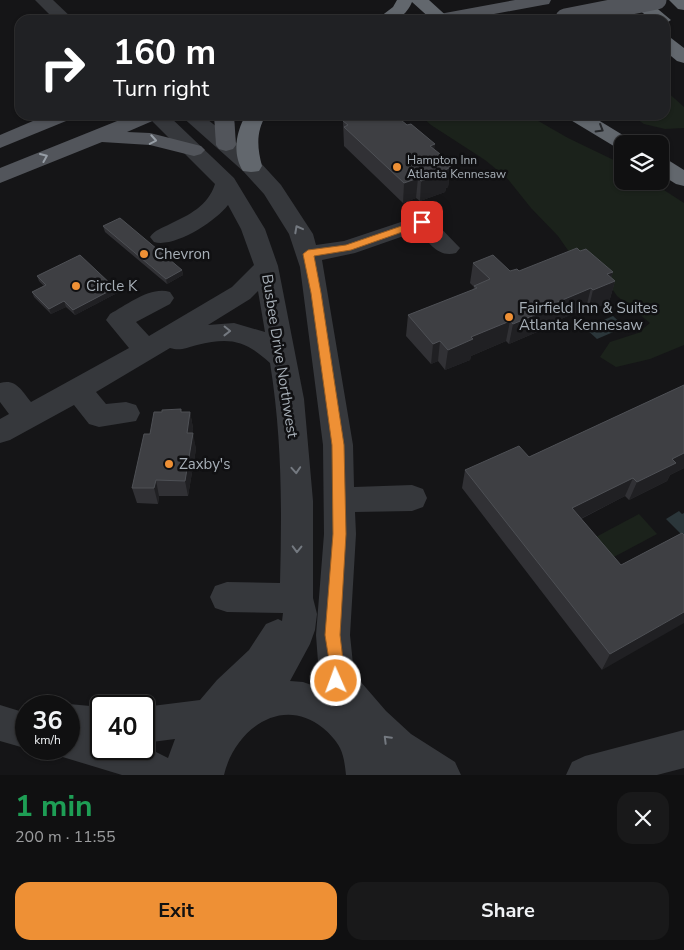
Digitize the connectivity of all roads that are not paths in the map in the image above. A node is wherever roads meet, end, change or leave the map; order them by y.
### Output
1 (43, 0) edge
2 (405, 0) edge
3 (419, 0) edge
4 (543, 0) edge
5 (611, 0) edge
6 (636, 0) edge
7 (657, 0) edge
8 (677, 0) edge
9 (684, 5) edge
10 (60, 15) edge
11 (393, 15) edge
12 (434, 15) edge
13 (465, 15) edge
14 (580, 15) edge
15 (630, 15) edge
16 (656, 15) edge
17 (670, 26) edge
18 (684, 36) edge
19 (670, 46) edge
20 (684, 57) edge
21 (52, 120) edge
22 (137, 120) edge
23 (161, 120) edge
24 (196, 120) edge
25 (224, 120) edge
26 (252, 120) edge
27 (584, 120) edge
28 (614, 138) edge
29 (87, 139) junction
30 (0, 142) edge
31 (226, 145) junction
32 (194, 150) junction
33 (251, 166) junction
34 (669, 170) edge
35 (0, 176) edge
36 (684, 179) edge
37 (226, 183) junction
38 (162, 237) dead end
39 (448, 248) dead end
40 (308, 254) junction
41 (266, 266) junction
42 (161, 298) dead end
43 (146, 350) junction
44 (282, 359) junction
45 (78, 390) junction
46 (7, 391) dead end
47 (112, 414) dead end
48 (26, 417) junction
49 (0, 432) edge
50 (412, 498) dead end
51 (341, 500) junction
52 (227, 597) dead end
53 (296, 598) junction
54 (336, 681) junction
55 (231, 714) junction
56 (0, 716) edge
57 (15, 717) edge
58 (0, 723) edge
59 (345, 723) junction
60 (155, 724) edge
61 (15, 728) edge
62 (80, 745) edge
63 (684, 749) edge
64 (364, 765) edge
65 (160, 775) edge
66 (184, 775) edge
67 (204, 775) edge
68 (401, 775) edge
69 (442, 775) edge
70 (584, 775) edge

1 - 10 street
2 - 11 highway
3 - 12 highway
4 - 13 main road
5 - 15 highway
6 - 16 highway
7 - 14 main road, bridge
8 - 9 highway
17 - 18 highway
19 - 20 highway
21 - 30 main road
22 - 29 main road
23 - 32 street, Busbee Drive Northwest
24 - 31 street
25 - 31 main road
26 - 33 highway
27 -> 28 highway
29 -> 32 main road
35 -> 29 main road
31 - 33 street
32 - 37 street, Busbee Drive Northwest
40 -> 33 street
34 - 36 highway
37 - 38 street
37 - 41 street, Busbee Drive Northwest
39 - 40 street
40 - 51 street
41 - 43 street
41 - 44 street, Busbee Drive Northwest
42 - 43 street
43 -> 44 street
43 - 45 street
44 -> 53 street, Busbee Drive Northwest
45 - 47 street
45 - 48 street
46 - 48 street
48 - 49 street
50 - 51 street
51 - 54 street
52 - 53 street
53 - 55 street
54 - 59 street
69 -> 54 street
55 - 59 street
55 - 60 street
55 - 66 street
55 - 67 street
56 - 57 street
58 - 61 street
59 - 64 street
62 - 65 street
63 - 70 street
64 - 68 street

